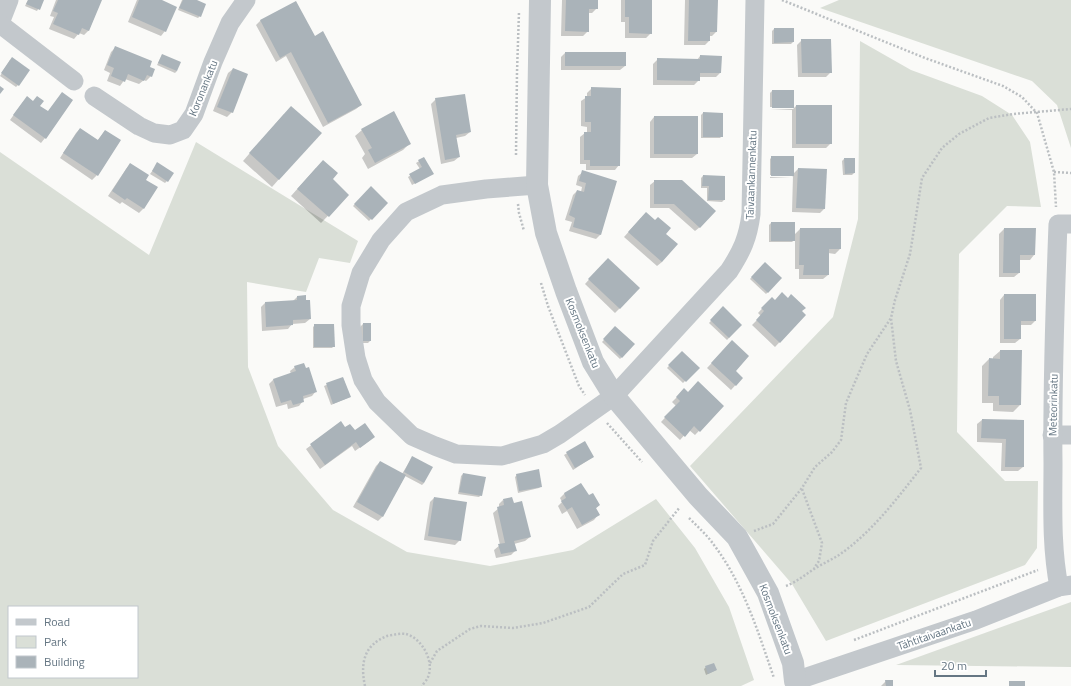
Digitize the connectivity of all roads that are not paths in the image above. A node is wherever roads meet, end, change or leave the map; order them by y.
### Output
1 (9, 0) edge
2 (246, 0) edge
3 (540, 0) edge
4 (754, 0) edge
5 (0, 23) edge
6 (74, 81) dead end
7 (94, 96) dead end
8 (537, 185) junction
9 (1064, 224) edge
10 (614, 396) junction
11 (1062, 435) edge
12 (1065, 586) edge
13 (796, 683) edge

1 - 5 street
2 - 7 street, Koronankatu
3 - 8 street, Kosmoksenkatu
4 - 10 street, Taivaankannenkatu
5 - 6 street
8 - 10 street, Kosmoksenkatu
8 - 10 street, Taivaankannenkatu
9 - 11 street, Meteorinkatu
10 - 13 street, Kosmoksenkatu
11 - 12 street, Meteorinkatu
12 - 13 street, Tähtitaivaankatu

